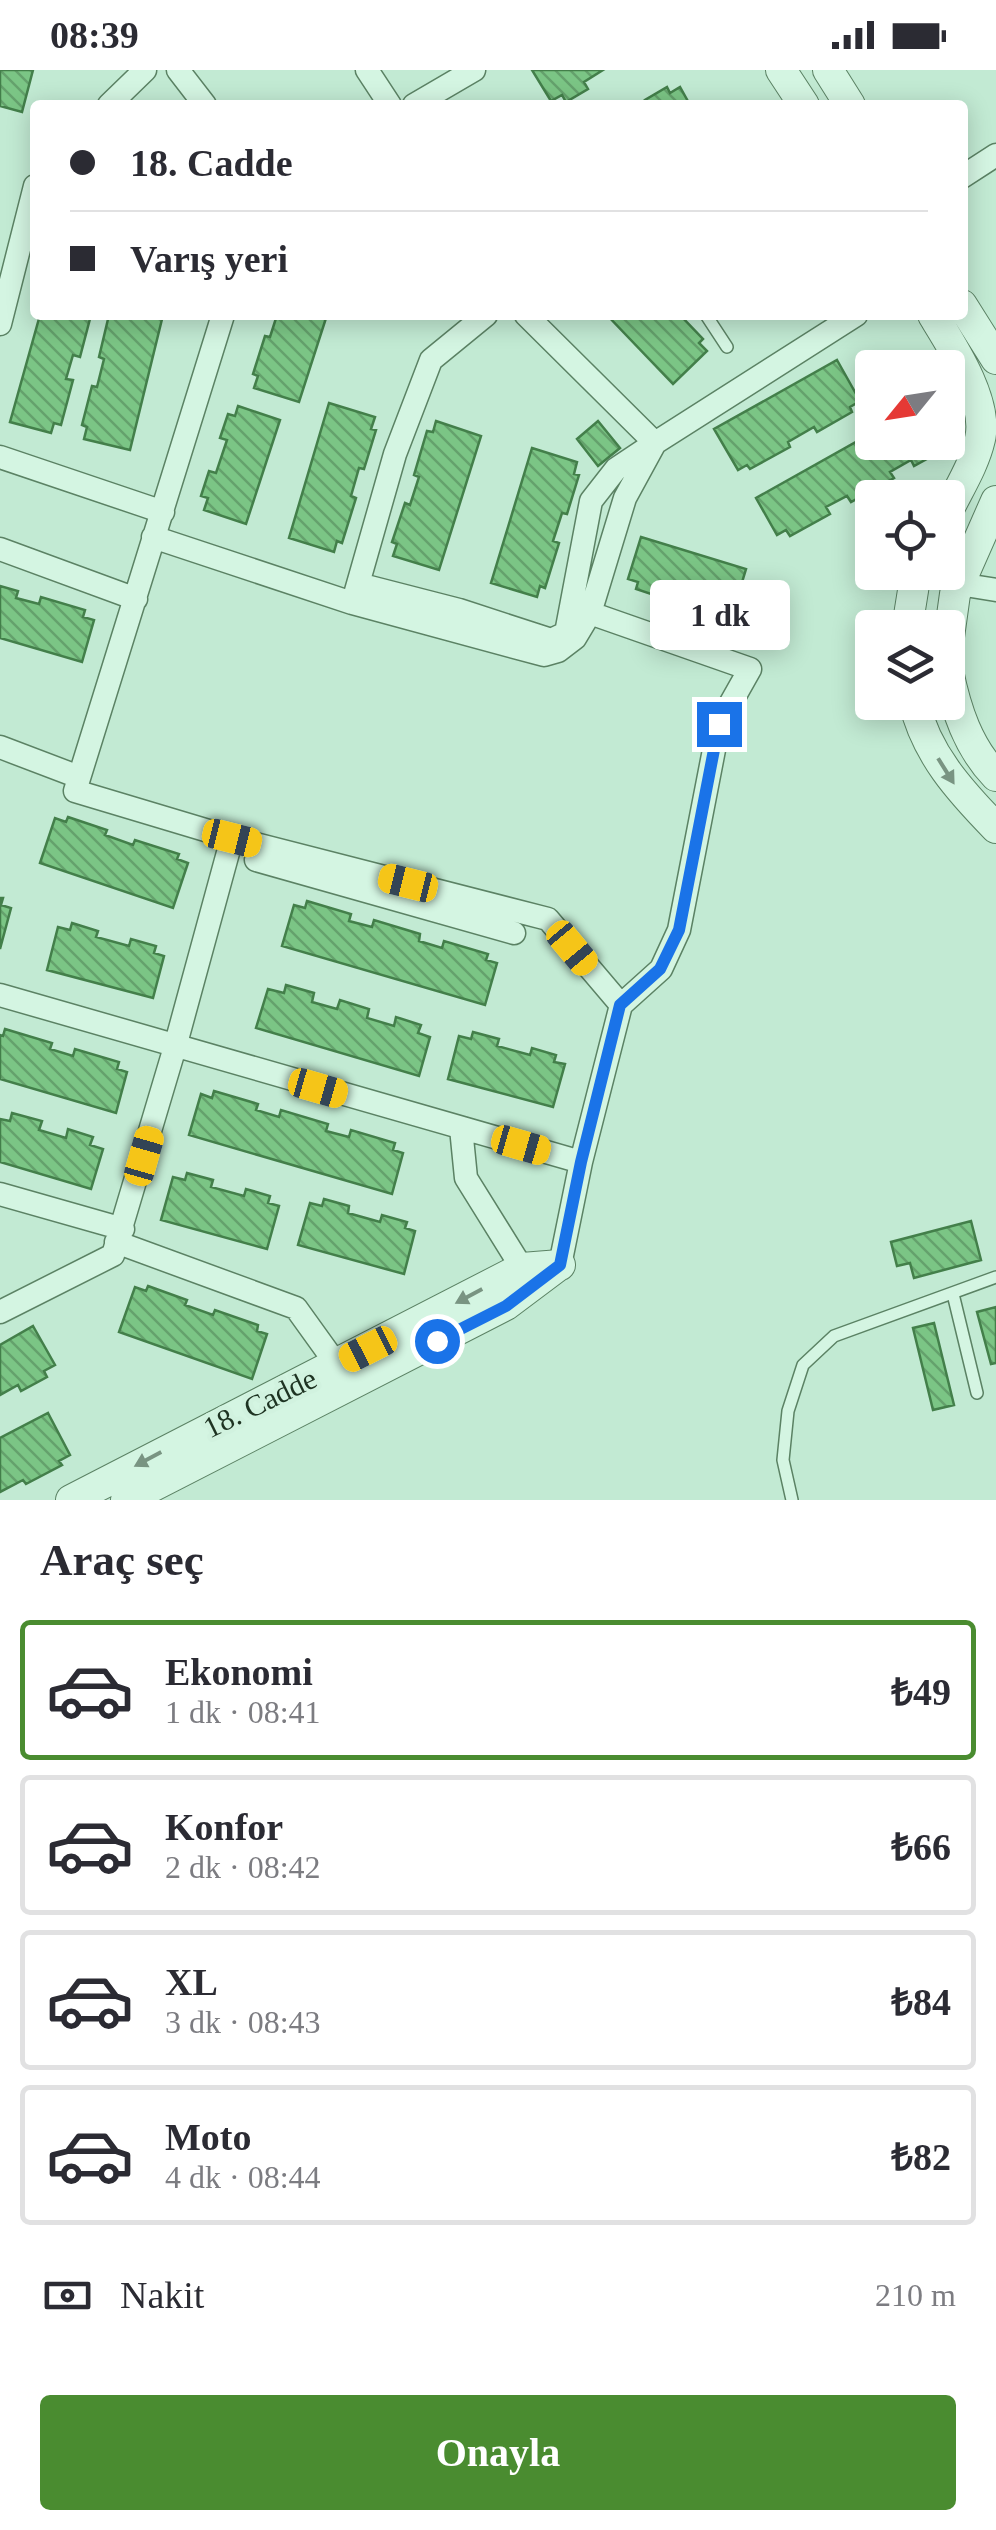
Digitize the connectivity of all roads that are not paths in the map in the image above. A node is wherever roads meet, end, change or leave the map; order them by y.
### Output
1 (145, 70) edge
2 (178, 70) edge
3 (366, 70) edge
4 (474, 70) edge
5 (781, 70) edge
6 (828, 70) edge
7 (113, 100) edge
8 (201, 100) edge
9 (387, 100) edge
10 (423, 100) edge
11 (801, 100) edge
12 (847, 100) edge
13 (996, 155) edge
14 (968, 173) edge
15 (30, 206) edge
16 (968, 315) edge
17 (221, 320) edge
18 (480, 320) edge
19 (531, 320) edge
20 (709, 320) edge
21 (848, 320) edge
22 (937, 320) edge
23 (0, 324) edge
24 (727, 347) dead end
25 (996, 359) edge
26 (655, 443) junction
27 (0, 458) edge
28 (964, 480) edge
29 (996, 501) edge
30 (163, 512) junction
31 (153, 537) junction
32 (0, 549) edge
33 (965, 571) edge
34 (965, 585) edge
35 (996, 590) edge
36 (355, 593) junction
37 (136, 599) junction
38 (590, 614) junction
39 (918, 720) edge
40 (960, 720) edge
41 (0, 748) edge
42 (996, 776) edge
43 (79, 777) junction
44 (996, 828) edge
45 (230, 845) junction
46 (514, 933) dead end
47 (0, 996) edge
48 (620, 1005) junction
49 (175, 1047) junction
50 (462, 1128) junction
51 (581, 1162) junction
52 (0, 1194) edge
53 (120, 1235) junction
54 (560, 1265) junction
55 (522, 1268) junction
56 (996, 1276) edge
57 (953, 1294) junction
58 (0, 1312) edge
59 (337, 1365) junction
60 (977, 1393) dead end
61 (72, 1500) edge
62 (126, 1500) edge
63 (792, 1500) edge

1 - 7 street
2 - 8 street
3 - 9 street
4 - 10 street
5 - 11 street
6 - 12 street
13 - 14 street
15 - 23 street
16 - 25 street
17 - 30 street
18 - 36 street
19 - 26 street
20 - 24 lane
21 - 26 street
22 - 28 street
26 - 36 street
26 - 38 street
27 - 30 street
29 - 33 street
30 - 31 street
31 - 36 street
31 - 37 street
32 - 37 street
34 - 35 street
36 - 38 street
37 - 43 street
38 - 48 street
39 -> 44 street
40 - 42 street
41 - 43 street
43 - 45 street
45 - 46 street
45 - 48 street
45 - 49 street
47 - 49 street
48 - 51 street
49 - 50 street
49 - 53 street
50 - 51 street
50 - 55 street
51 - 54 street
52 - 53 street
53 - 58 street
53 - 59 street
54 - 55 street, 18. Cadde
54 - 62 street, 18. Cadde
55 -> 59 street, 18. Cadde
56 - 57 lane
57 - 60 lane
57 - 63 lane
59 -> 61 street, 18. Cadde

